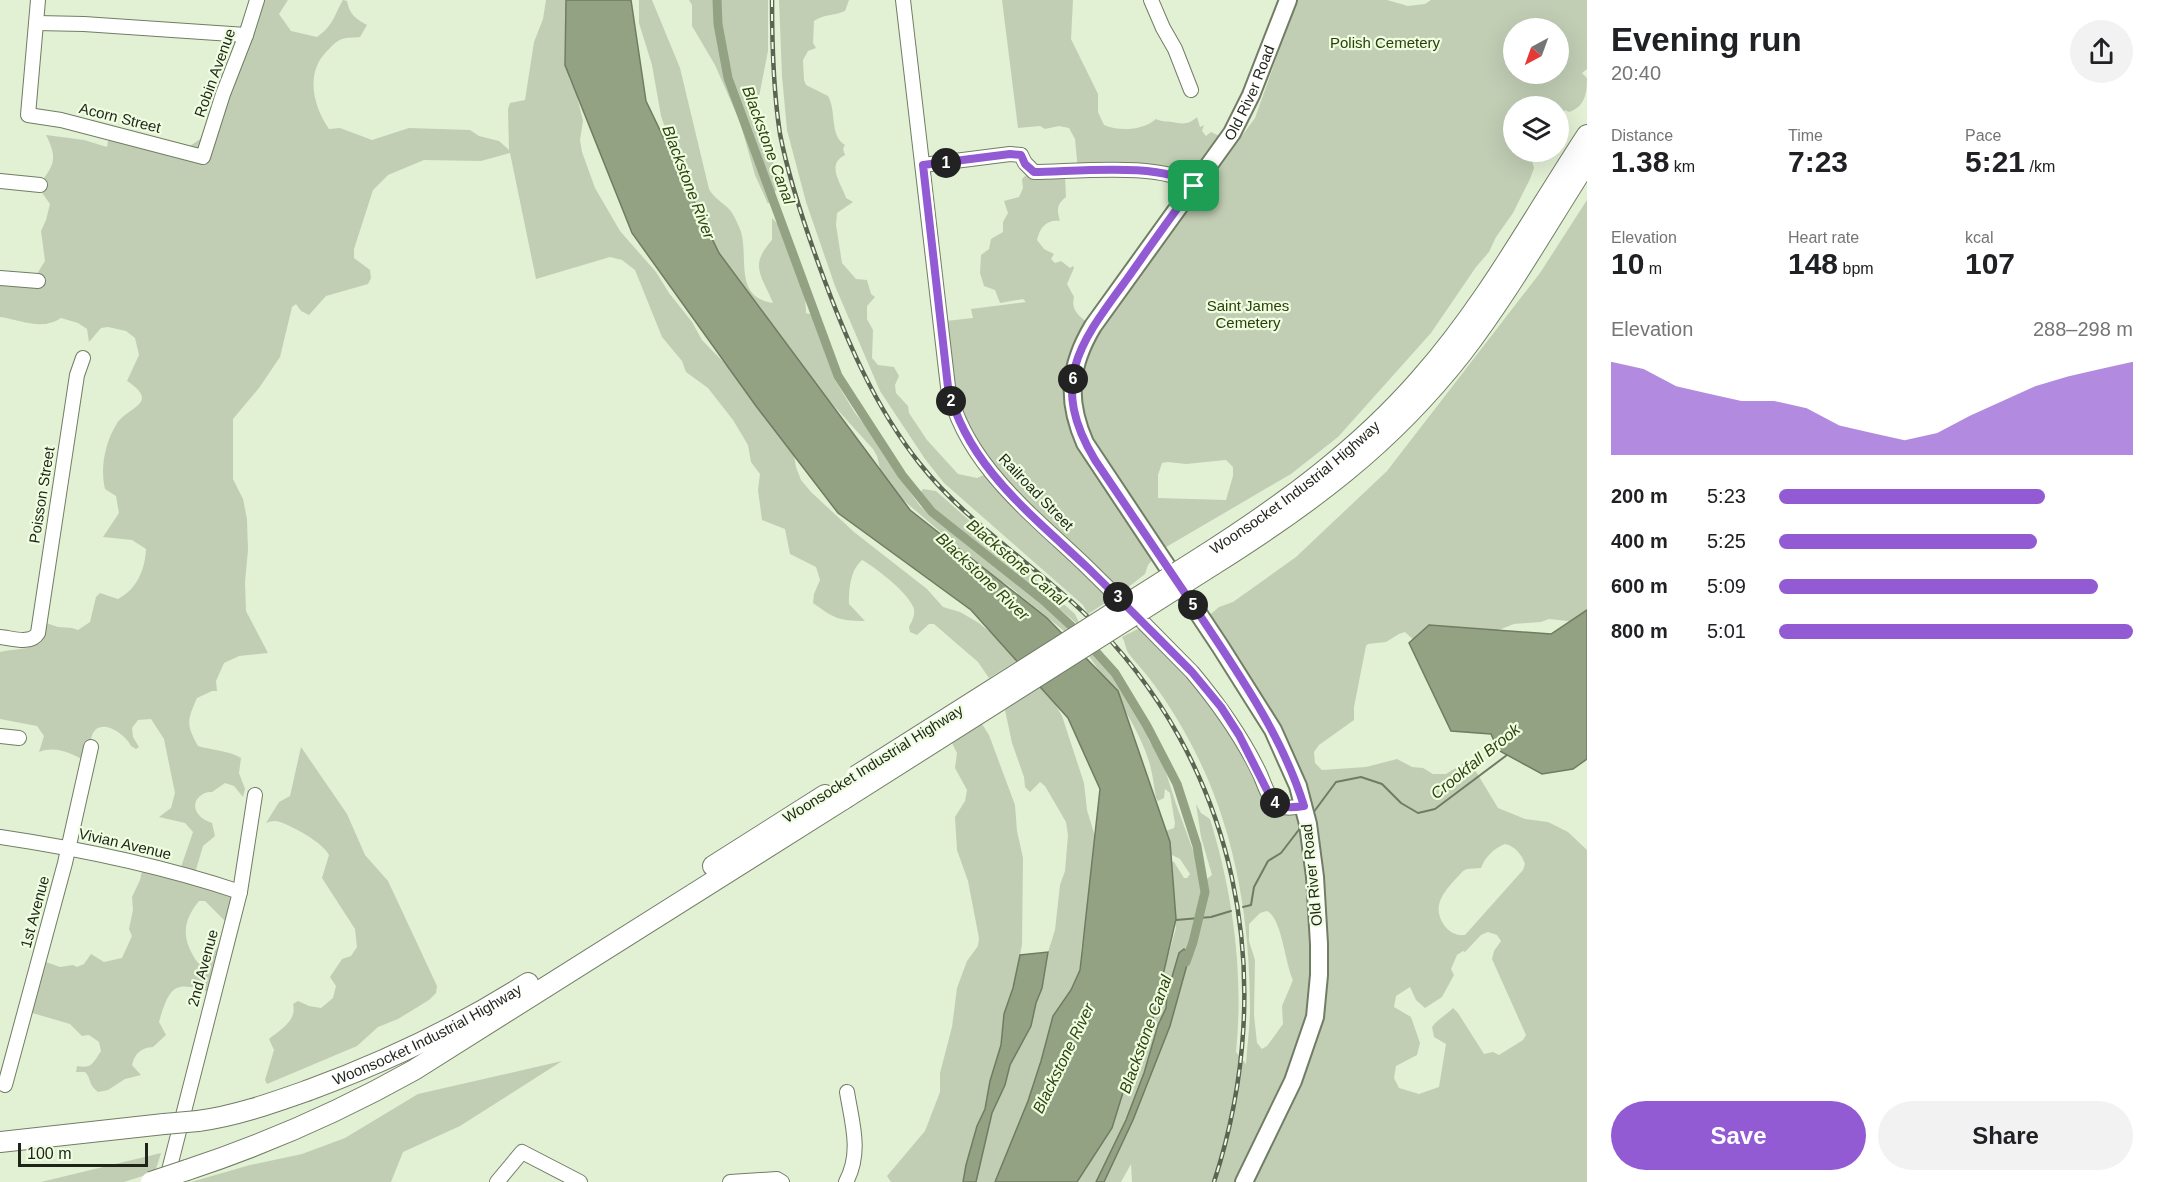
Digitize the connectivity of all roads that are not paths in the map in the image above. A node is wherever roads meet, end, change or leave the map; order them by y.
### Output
1 (38, 0) edge
2 (257, 0) edge
3 (903, 0) edge
4 (1151, 0) edge
5 (1288, 0) edge
6 (37, 23) junction
7 (246, 35) junction
8 (1191, 90) dead end
9 (1587, 135) edge
10 (203, 157) joint
11 (1587, 162) edge
12 (923, 165) junction
13 (0, 181) edge
14 (40, 184) dead end
15 (1194, 186) junction
16 (0, 278) edge
17 (38, 281) dead end
18 (83, 358) dead end
19 (1209, 559) junction
20 (0, 637) edge
21 (0, 736) edge
22 (19, 738) dead end
23 (91, 747) dead end
24 (841, 793) junction
25 (255, 795) dead end
26 (1304, 806) junction
27 (0, 837) edge
28 (69, 847) junction
29 (240, 892) junction
30 (5, 1085) dead end
31 (847, 1092) dead end
32 (0, 1142) edge
33 (151, 1182) edge
34 (166, 1182) edge
35 (497, 1182) edge
36 (580, 1182) edge
37 (730, 1182) edge
38 (782, 1182) edge
39 (846, 1182) edge
40 (1244, 1182) edge

1 - 6 street
2 - 7 street, Robin Avenue
3 - 12 street, Railroad Street
4 - 8 street
5 - 15 main road, Old River Road
6 - 7 street
6 - 10 street, Acorn Street
7 - 10 street, Robin Avenue
9 - 19 highway, Woonsocket Industrial Highway
11 - 19 highway, Woonsocket Industrial Highway
12 - 15 street
12 - 26 street, Railroad Street
13 - 14 street
15 - 26 main road, Old River Road
16 - 17 street
18 - 20 street, Poisson Street
19 - 24 highway, Woonsocket Industrial Highway, bridge
21 - 22 street
23 - 28 street, 1st Avenue
24 - 32 highway, Woonsocket Industrial Highway, bridge
24 - 33 highway, Woonsocket Industrial Highway, bridge
25 - 29 street, 2nd Avenue
26 - 40 main road, Old River Road
27 - 28 street, Vivian Avenue
28 - 29 street, Vivian Avenue
28 - 30 street, 1st Avenue
29 - 34 street, 2nd Avenue
31 - 39 street
35 - 36 street
37 - 38 street

